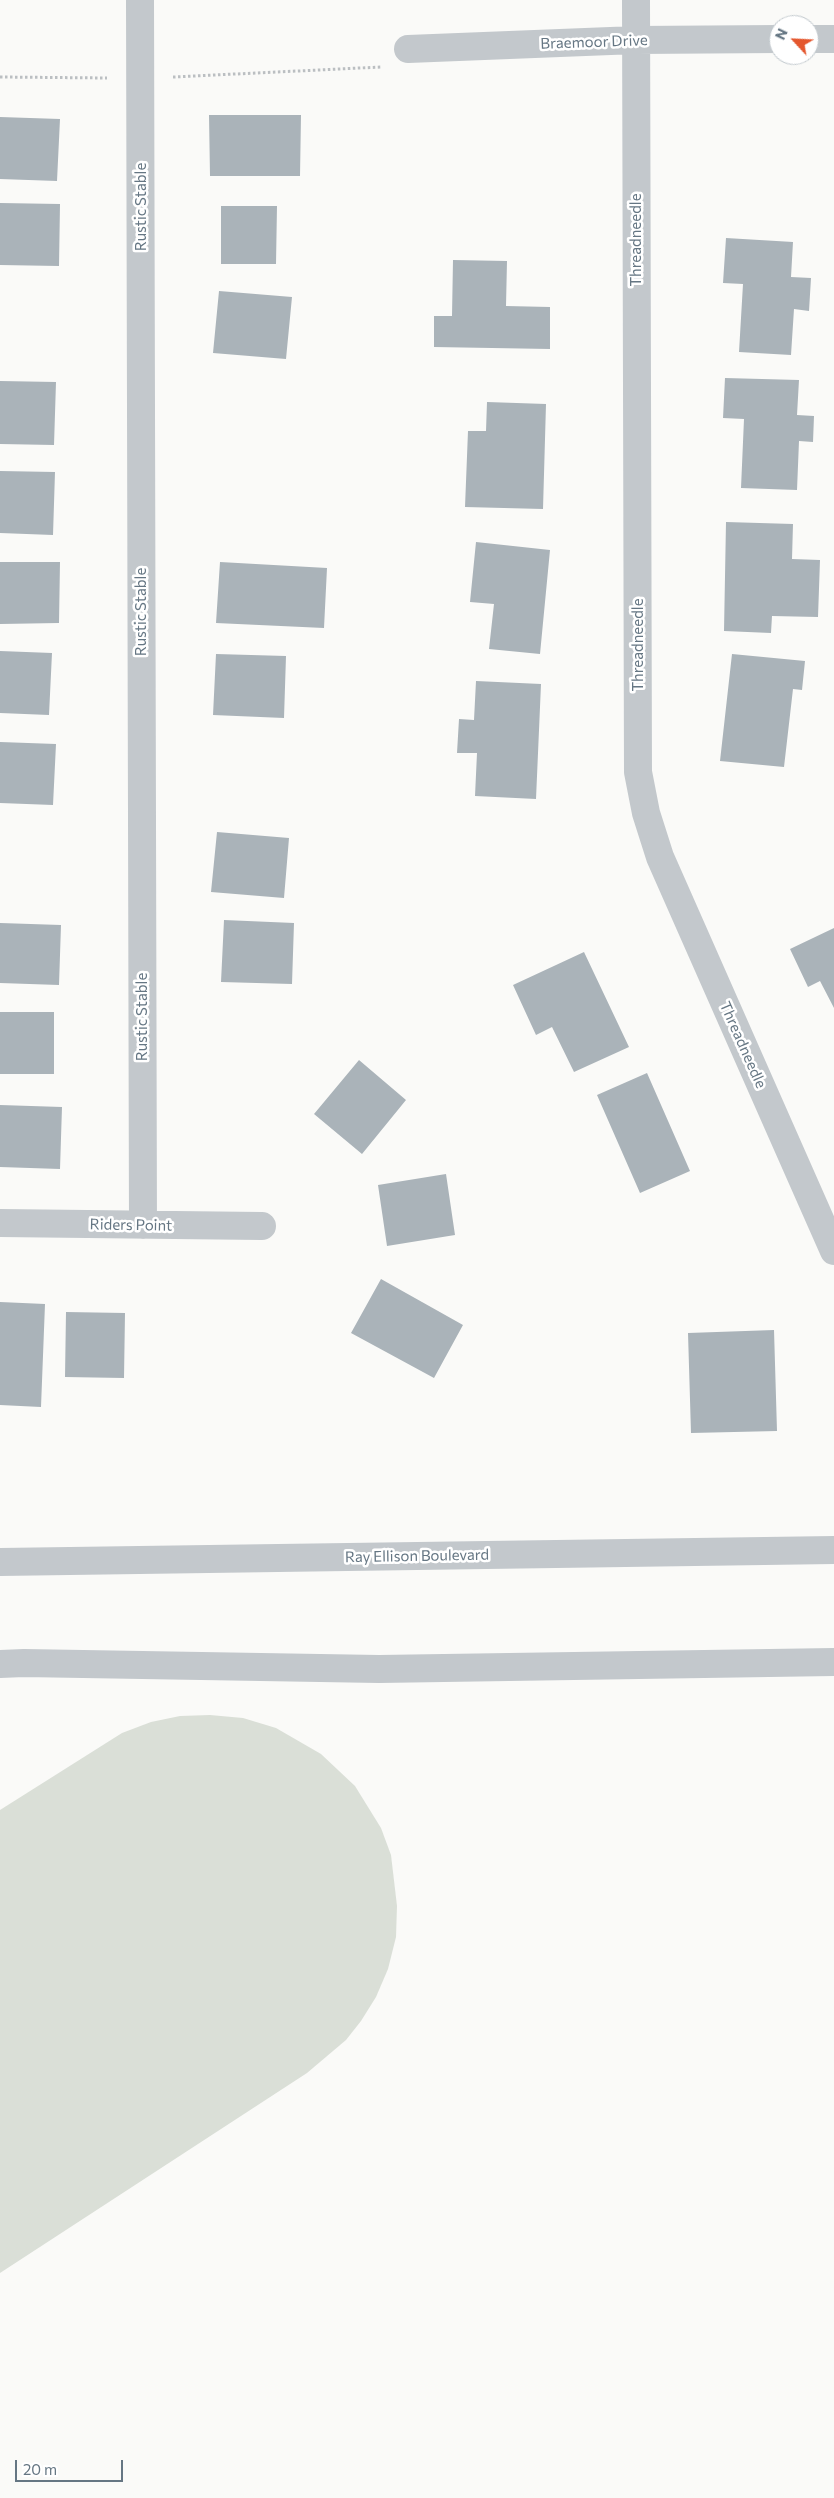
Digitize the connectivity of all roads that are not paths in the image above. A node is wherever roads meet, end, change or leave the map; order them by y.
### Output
1 (140, 0) edge
2 (636, 0) edge
3 (834, 38) edge
4 (769, 39) edge
5 (819, 39) edge
6 (636, 40) junction
7 (408, 49) road end
8 (0, 1223) edge
9 (143, 1225) junction
10 (262, 1226) dead end
11 (834, 1251) edge
12 (834, 1550) edge
13 (0, 1562) edge
14 (834, 1662) edge
15 (0, 1664) edge

1 - 9 street, Rustic Stable
2 - 6 street, Threadneedle
3 - 5 street
4 - 6 street, Braemoor Drive
6 - 7 street, Braemoor Drive
6 - 11 street, Threadneedle
8 - 9 street, Riders Point
9 - 10 street, Riders Point
12 - 13 street, Ray Ellison Boulevard
14 - 15 street

